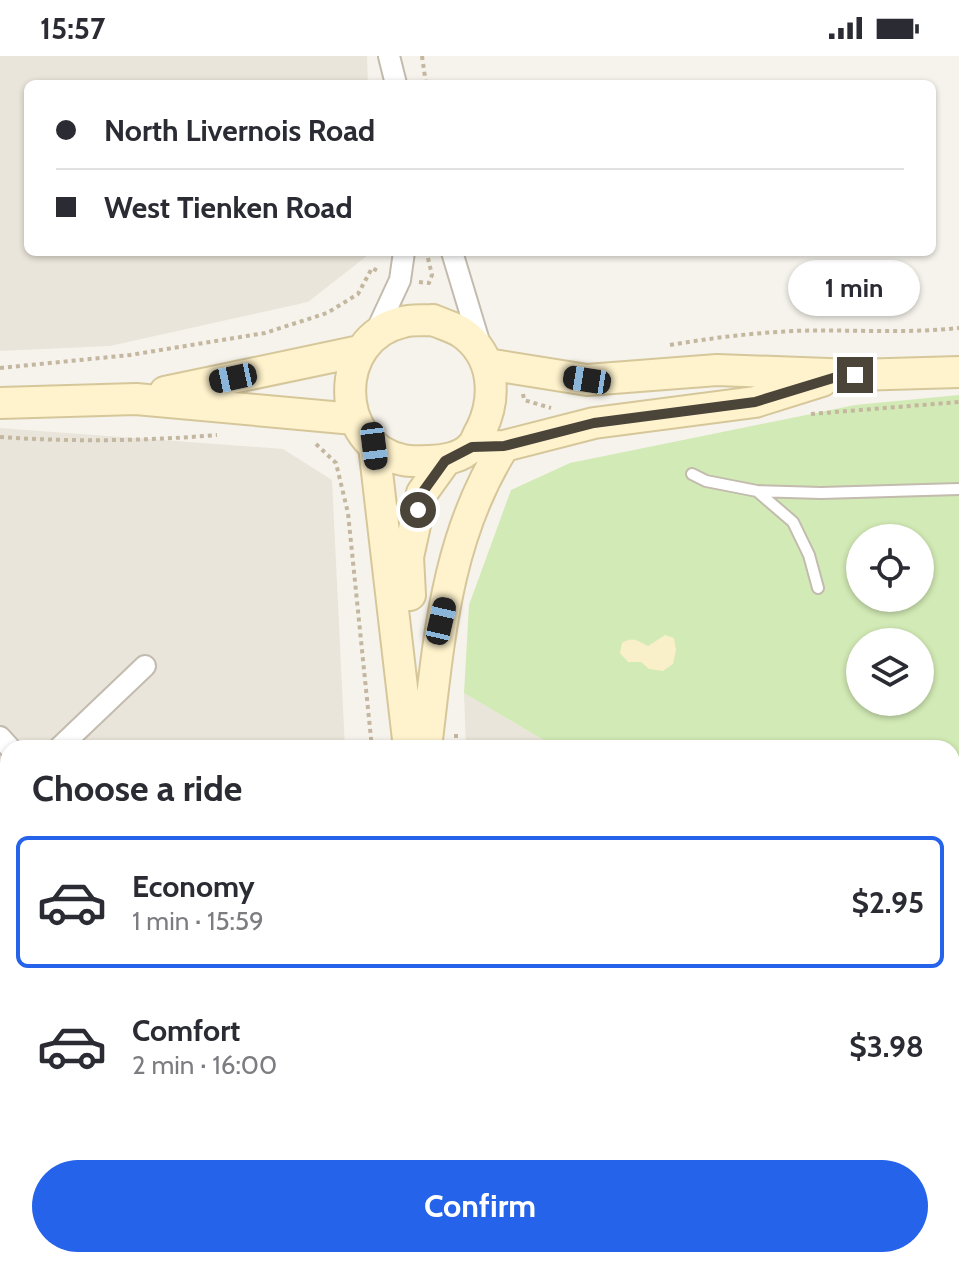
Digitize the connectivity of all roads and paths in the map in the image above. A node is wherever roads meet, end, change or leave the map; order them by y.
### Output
1 (389, 56) edge
2 (422, 56) edge
3 (395, 80) edge
4 (425, 80) edge
5 (403, 256) edge
6 (453, 256) edge
7 (400, 280) junction
8 (959, 328) edge
9 (367, 344) junction
10 (666, 345) dead end
11 (485, 360) junction
12 (0, 368) edge
13 (531, 371) junction
14 (959, 372) edge
15 (843, 375) junction
16 (136, 399) junction
17 (959, 402) edge
18 (0, 403) edge
19 (804, 415) dead end
20 (354, 419) junction
21 (558, 432) junction
22 (225, 434) dead end
23 (0, 437) edge
24 (308, 441) dead end
25 (374, 446) junction
26 (504, 446) junction
27 (458, 454) junction
28 (692, 474) dead end
29 (959, 489) edge
30 (757, 491) junction
31 (818, 588) dead end
32 (145, 666) dead end
33 (431, 707) junction
34 (456, 732) dead end
35 (67, 740) edge
36 (371, 740) edge
37 (408, 740) edge
38 (427, 740) edge
39 (456, 740) edge

1 - 3 street
2 - 4 path
5 - 7 street
6 - 11 street
7 - 9 street
7 - 12 path
8 - 10 path
9 - 11 main road
9 - 16 main road
9 - 20 main road
11 - 13 main road
11 - 27 main road
13 - 15 main road
13 - 21 path
14 - 15 main road
15 - 21 main road
16 - 18 main road
16 - 20 main road
17 - 19 path
20 - 25 main road
21 - 26 main road
22 - 23 path
24 - 36 path
25 - 27 main road
25 - 37 main road
26 - 27 main road
26 - 33 main road
27 - 33 main road
28 - 30 lane
29 - 30 lane
30 - 31 lane
32 - 35 street
33 - 38 main road
34 - 39 path

